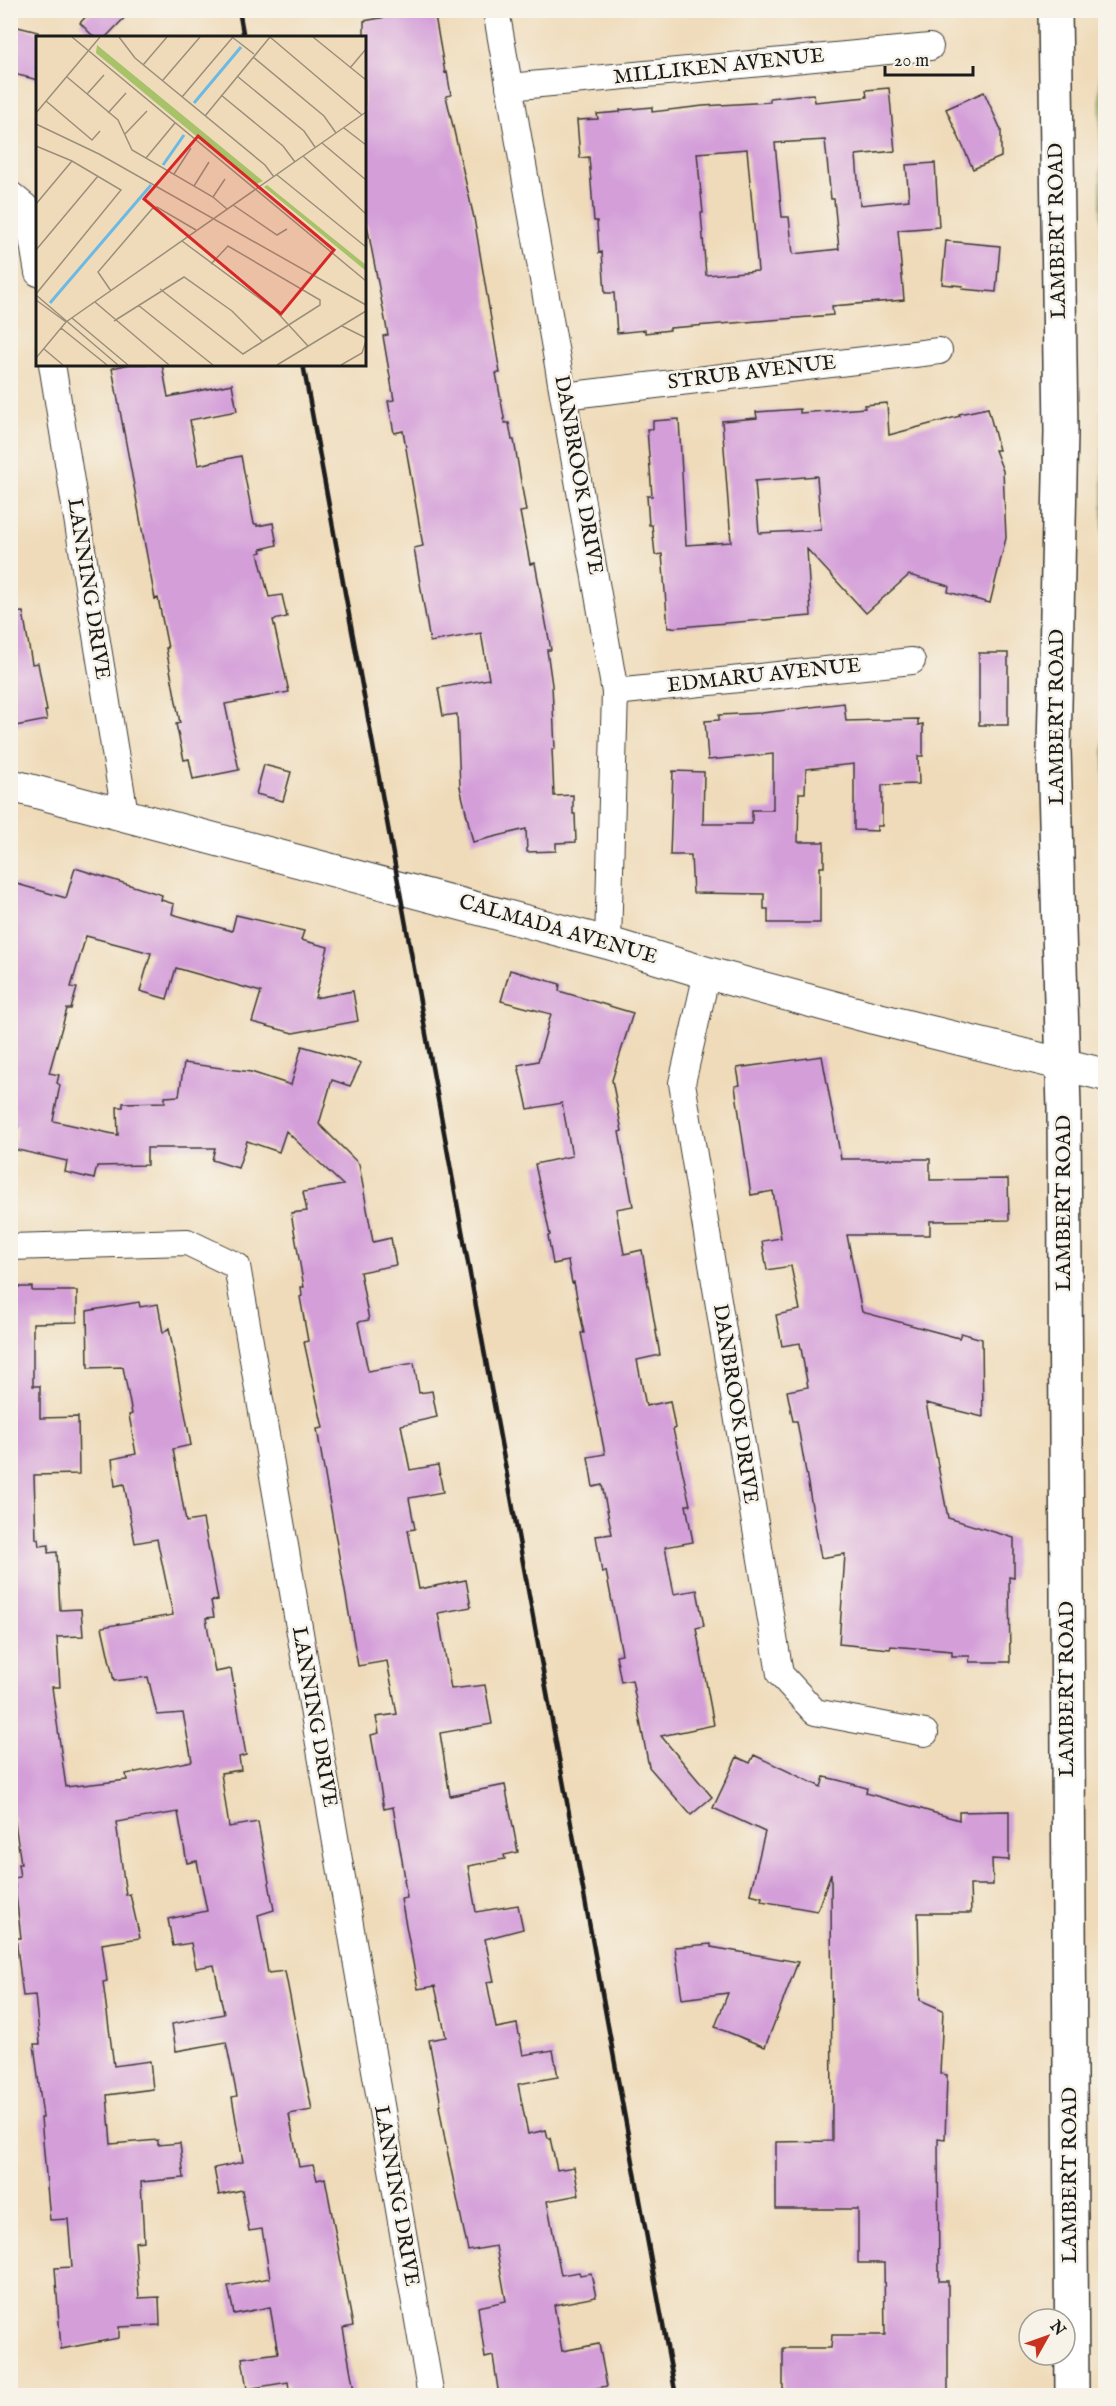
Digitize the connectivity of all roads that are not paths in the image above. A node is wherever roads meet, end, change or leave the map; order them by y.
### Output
1 (496, 10) edge
2 (1055, 10) edge
3 (930, 47) dead end
4 (509, 87) junction
5 (10, 194) edge
6 (36, 261) edge
7 (939, 351) dead end
8 (52, 366) edge
9 (564, 396) junction
10 (912, 661) dead end
11 (615, 692) junction
12 (10, 785) edge
13 (124, 814) junction
14 (608, 943) junction
15 (707, 973) junction
16 (1063, 1063) junction
17 (1106, 1075) edge
18 (10, 1247) edge
19 (925, 1733) dead end
20 (431, 2396) edge
21 (1072, 2396) edge

1 - 4 street, DANBROOK DRIVE
2 - 16 main road, LAMBERT ROAD
3 - 4 street, MILLIKEN AVENUE
4 - 9 street, DANBROOK DRIVE
5 - 6 street
7 - 9 street, STRUB AVENUE
8 - 13 street, LANNING DRIVE
9 - 11 street, DANBROOK DRIVE
10 - 11 street, EDMARU AVENUE
11 - 14 street, DANBROOK DRIVE
12 - 13 street, CALMADA AVENUE
13 - 14 street, CALMADA AVENUE
14 - 15 street, CALMADA AVENUE
15 - 16 street, CALMADA AVENUE
15 - 19 street, DANBROOK DRIVE
16 - 17 street, CALMADA AVENUE
16 - 21 main road, LAMBERT ROAD
18 - 20 street, LANNING DRIVE

